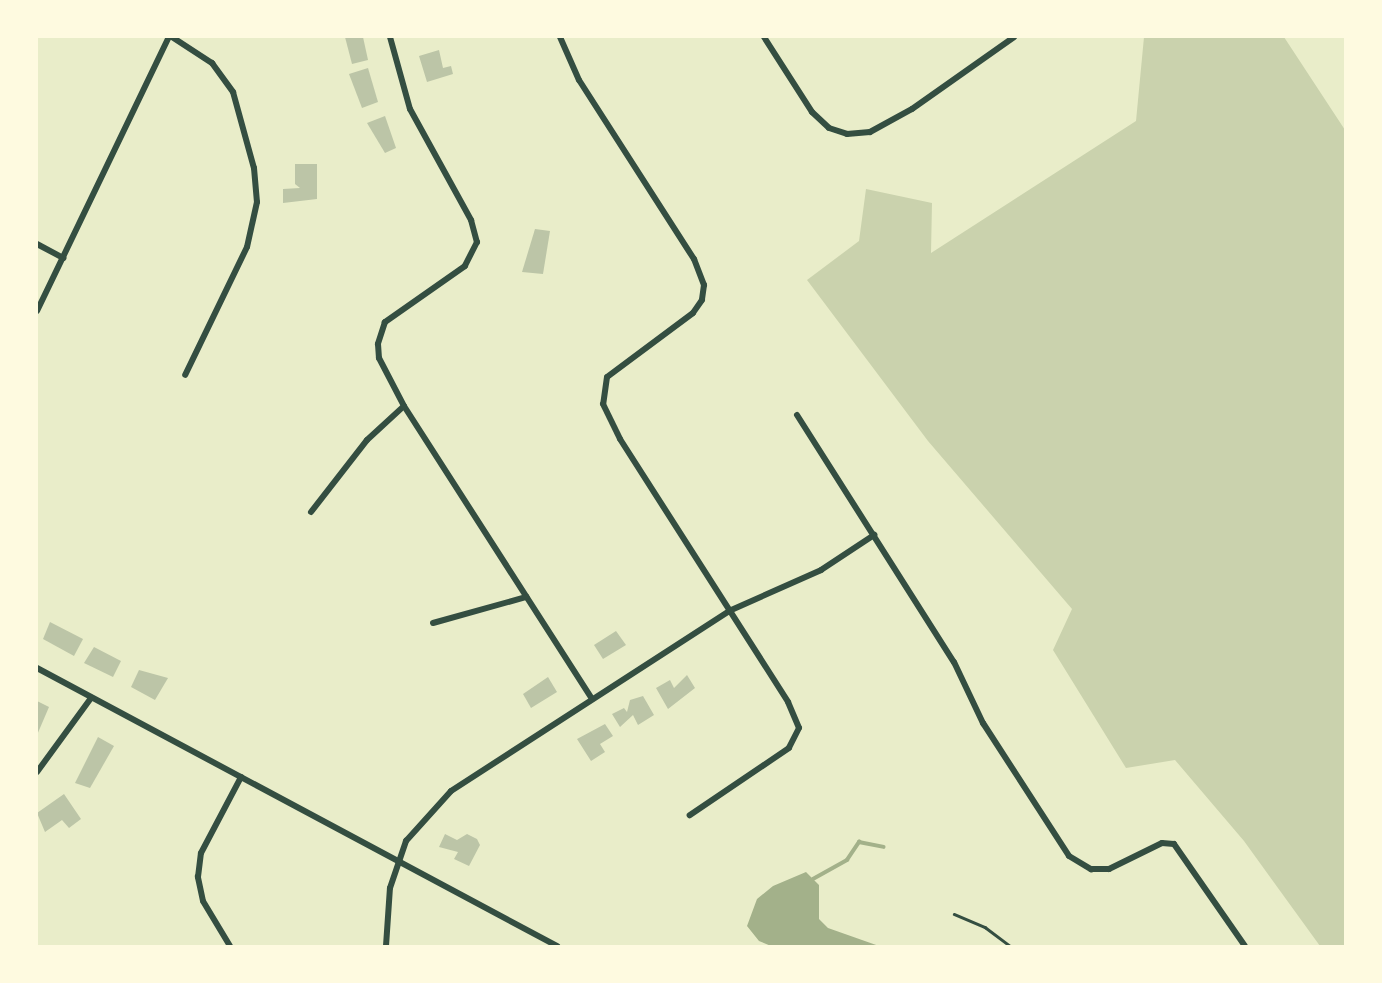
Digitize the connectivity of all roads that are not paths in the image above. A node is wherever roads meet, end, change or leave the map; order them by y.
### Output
1 (171, 37) edge
2 (390, 37) edge
3 (560, 37) edge
4 (764, 37) edge
5 (1014, 37) edge
6 (37, 244) edge
7 (63, 258) junction
8 (37, 311) edge
9 (186, 375) dead end
10 (404, 405) junction
11 (797, 415) dead end
12 (311, 512) dead end
13 (874, 535) junction
14 (526, 597) junction
15 (729, 611) junction
16 (433, 623) dead end
17 (37, 668) edge
18 (91, 698) junction
19 (592, 699) junction
20 (37, 772) edge
21 (241, 777) junction
22 (690, 815) dead end
23 (398, 860) junction
24 (954, 914) dead end
25 (230, 946) edge
26 (386, 946) edge
27 (556, 946) edge
28 (1010, 946) edge
29 (1245, 946) edge

1 - 7 street
1 - 9 street
2 - 10 street
3 - 15 street
4 - 5 street
6 - 7 street
7 - 8 street
10 - 12 street
10 - 14 street
11 - 13 street
13 - 15 street
13 - 29 street
14 - 16 street
14 - 19 street
15 - 19 street
15 - 22 street
17 - 18 street
18 - 20 street
18 - 21 street
19 - 23 street
21 - 23 street
21 - 25 street
23 - 26 street
23 - 27 street
24 - 28 lane

